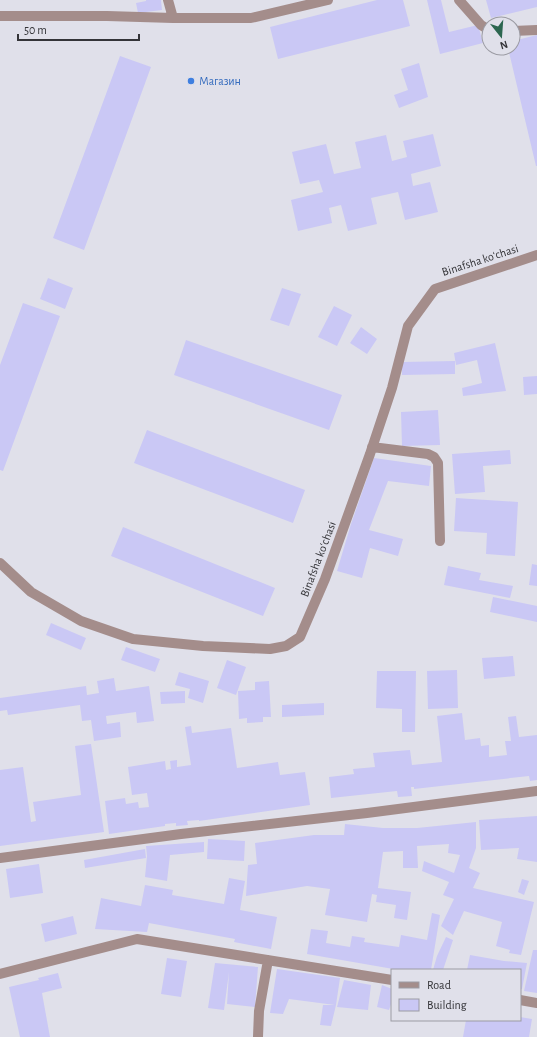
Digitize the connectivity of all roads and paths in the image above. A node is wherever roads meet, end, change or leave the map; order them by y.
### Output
1 (168, 0) edge
2 (328, 0) edge
3 (459, 0) edge
4 (0, 16) edge
5 (173, 18) junction
6 (481, 25) edge
7 (537, 30) edge
8 (521, 31) edge
9 (537, 255) edge
10 (372, 447) junction
11 (440, 541) dead end
12 (0, 564) edge
13 (537, 792) edge
14 (0, 858) edge
15 (268, 960) junction
16 (0, 974) edge
17 (391, 980) edge
18 (521, 1000) edge
19 (537, 1003) edge
20 (258, 1037) edge

1 - 5 street
2 - 5 street
3 - 6 street
4 - 5 street
7 - 8 street
9 - 10 street, Binafsha koʻchasi
10 - 11 street
10 - 12 street, Binafsha koʻchasi
13 - 14 street
15 - 16 street
15 - 17 street
15 - 20 street
18 - 19 street

